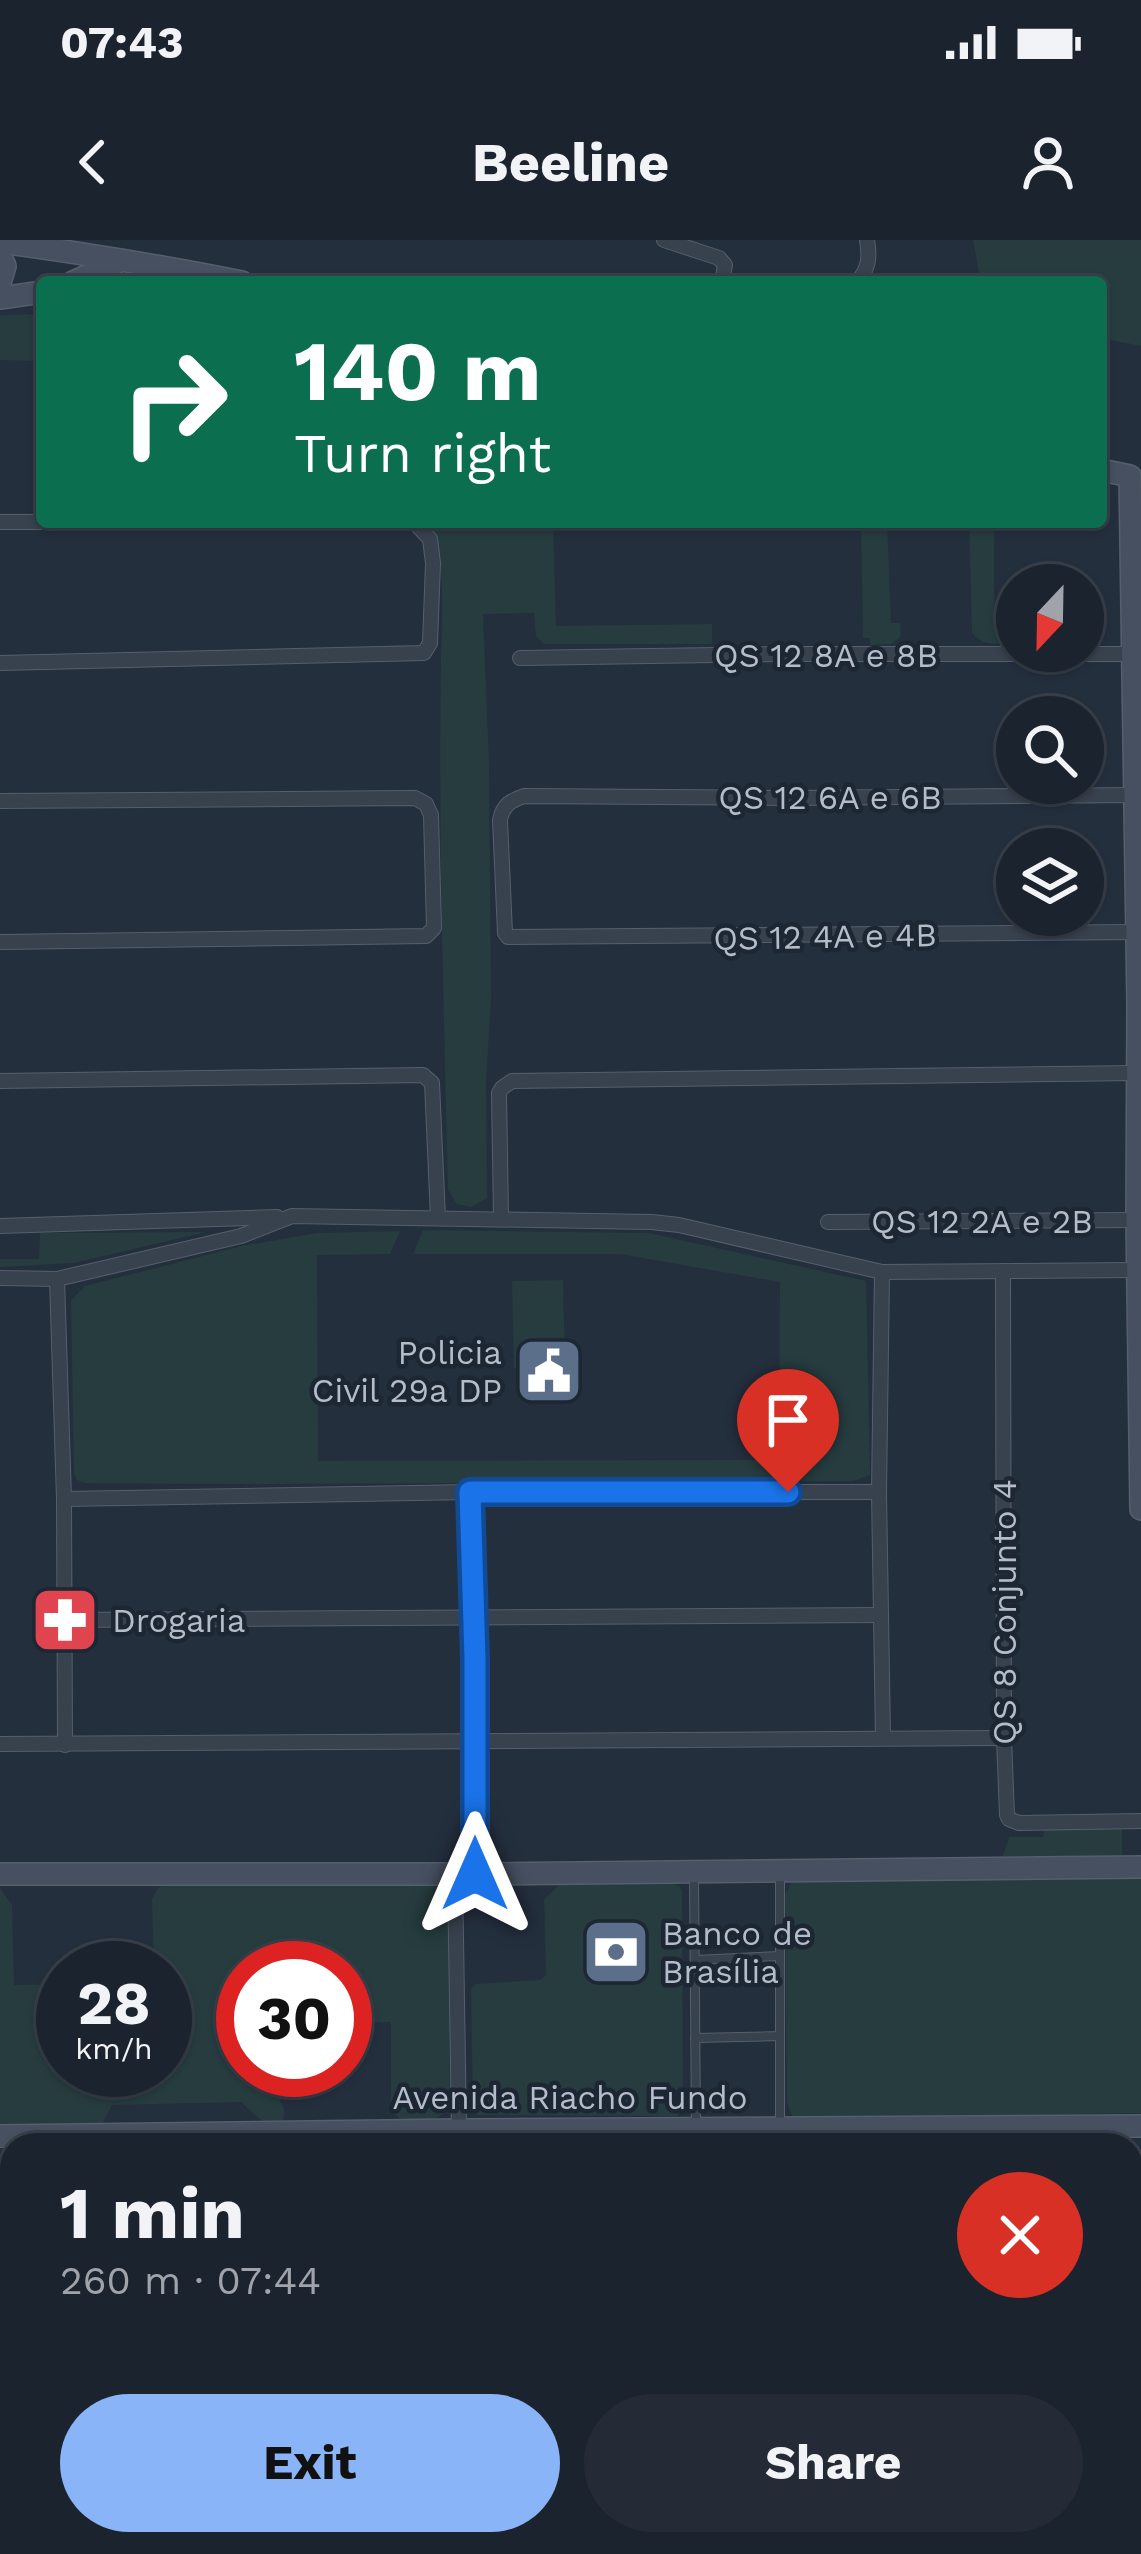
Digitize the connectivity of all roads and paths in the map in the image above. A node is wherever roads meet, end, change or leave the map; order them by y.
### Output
1 (664, 240) edge
2 (867, 240) edge
3 (0, 242) edge
4 (0, 255) edge
5 (119, 262) junction
6 (87, 276) edge
7 (213, 276) edge
8 (723, 276) edge
9 (862, 276) edge
10 (0, 283) edge
11 (36, 293) edge
12 (0, 298) edge
13 (1135, 477) edge
14 (0, 522) edge
15 (36, 522) edge
16 (420, 528) edge
17 (1132, 654) junction
18 (520, 658) dead end
19 (0, 663) edge
20 (1137, 719) edge
21 (1135, 794) junction
22 (0, 800) edge
23 (1138, 861) edge
24 (1136, 932) junction
25 (513, 938) joint
26 (0, 942) edge
27 (1139, 1006) edge
28 (1137, 1073) junction
29 (0, 1081) edge
30 (1140, 1145) edge
31 (292, 1216) junction
32 (438, 1218) junction
33 (501, 1218) junction
34 (1137, 1220) junction
35 (828, 1222) dead end
36 (0, 1226) edge
37 (1137, 1270) junction
38 (1003, 1271) junction
39 (882, 1272) junction
40 (0, 1278) edge
41 (57, 1279) junction
42 (1140, 1363) edge
43 (1141, 1483) edge
44 (470, 1492) junction
45 (879, 1492) junction
46 (64, 1499) junction
47 (1141, 1509) edge
48 (881, 1615) junction
49 (474, 1617) junction
50 (65, 1620) junction
51 (883, 1738) junction
52 (1004, 1738) junction
53 (476, 1742) junction
54 (0, 1744) edge
55 (65, 1745) junction
56 (1141, 1821) edge
57 (1141, 1867) edge
58 (694, 1872) junction
59 (780, 1872) junction
60 (0, 1874) edge
61 (465, 1874) junction
62 (780, 1956) junction
63 (694, 1960) junction
64 (780, 2036) junction
65 (695, 2038) junction
66 (1141, 2126) edge
67 (780, 2128) junction
68 (696, 2129) junction
69 (459, 2130) junction
70 (230, 2133) edge
71 (849, 2133) edge
72 (966, 2133) edge

1 - 8 street
2 - 9 street
3 - 5 street
4 - 10 street
5 - 6 street
5 - 7 street
11 - 12 street
13 - 17 street
14 - 15 street
16 - 19 street
17 - 18 street, QS 12 8A e 8B
17 - 20 street
20 - 21 street
21 - 23 street
21 - 25 street, QS 12 6A e 6B
22 - 26 street
23 - 24 street
24 - 25 street, QS 12 4A e 4B
24 - 27 street
27 - 28 street
28 - 30 street
28 - 33 street
29 - 32 street
30 - 34 street
31 - 32 street
31 - 36 street
31 - 41 street
32 - 33 street
33 - 39 street
34 - 35 street, QS 12 2A e 2B
34 - 37 street
37 - 38 street
37 - 42 street
38 - 39 street
38 - 52 street, QS 8 Conjunto 4
39 - 45 street
40 - 41 street
41 - 46 street
42 - 43 street
43 - 47 street
44 - 45 street
44 - 46 street
44 - 49 street
45 - 48 street
46 - 50 street
48 - 49 street
48 - 51 street
49 - 50 street
49 - 53 street
50 - 55 street
51 - 52 street
51 - 53 street
52 - 56 street, QS 8 Conjunto 4
53 - 55 street
53 - 61 street
54 - 55 street
57 - 59 street
58 - 59 street
58 - 61 street
58 - 63 lane
59 - 62 lane
60 - 61 street
61 - 69 street
62 - 63 lane
62 - 64 lane
63 - 65 lane
64 - 65 lane
64 - 67 lane
65 - 68 lane
66 - 72 street, Avenida Riacho Fundo
67 - 68 street, Avenida Riacho Fundo
67 - 71 street, Avenida Riacho Fundo
68 - 69 street, Avenida Riacho Fundo
69 - 70 street, Avenida Riacho Fundo

